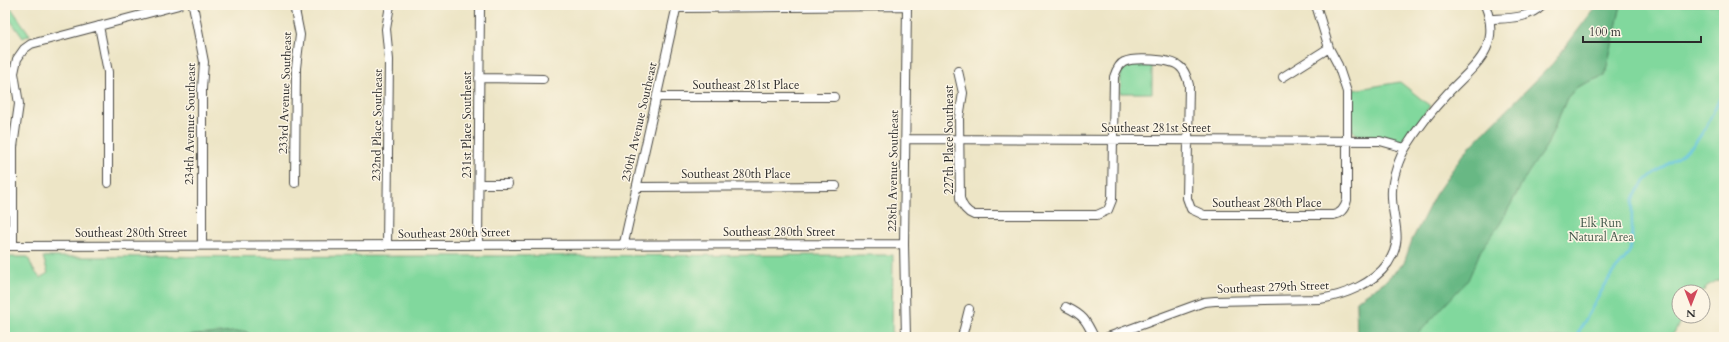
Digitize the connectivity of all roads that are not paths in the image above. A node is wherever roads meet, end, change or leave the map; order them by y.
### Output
1 (178, 5) edge
2 (193, 5) edge
3 (294, 5) edge
4 (390, 5) edge
5 (480, 5) edge
6 (1316, 5) edge
7 (1485, 5) edge
8 (1542, 5) edge
9 (907, 6) edge
10 (677, 7) edge
11 (1491, 19) junction
12 (99, 26) junction
13 (1329, 48) junction
14 (958, 71) dead end
15 (1283, 77) dead end
16 (479, 78) junction
17 (542, 79) dead end
18 (657, 97) junction
19 (834, 97) dead end
20 (906, 139) junction
21 (959, 139) junction
22 (1113, 140) junction
23 (1187, 140) junction
24 (1348, 141) junction
25 (1405, 148) junction
26 (108, 183) dead end
27 (295, 183) dead end
28 (479, 184) junction
29 (508, 184) dead end
30 (836, 186) dead end
31 (637, 187) junction
32 (478, 244) junction
33 (624, 244) junction
34 (904, 244) junction
35 (202, 245) junction
36 (9, 246) edge
37 (388, 246) junction
38 (1066, 307) dead end
39 (969, 309) dead end
40 (906, 337) edge
41 (962, 337) edge
42 (1094, 337) edge
43 (1108, 337) edge

1 - 12 street
2 - 35 street, 234th Avenue Southeast
3 - 27 street, 233rd Avenue Southeast
4 - 37 street, 232nd Place Southeast
5 - 16 street, 231st Place Southeast
6 - 13 street
7 - 11 street
8 - 11 street
9 - 10 street
9 - 20 street, 228th Avenue Southeast
10 - 18 street, 230th Avenue Southeast
11 - 25 street
12 - 26 street
12 - 36 street
13 - 15 street
13 - 24 street
14 - 21 street, 227th Place Southeast
16 - 17 street
16 - 28 street, 231st Place Southeast
18 - 19 street, Southeast 281st Place
18 - 31 street, 230th Avenue Southeast
20 - 21 street, Southeast 281st Street
20 - 34 street, 228th Avenue Southeast
21 - 22 street, Southeast 281st Street
21 - 22 street, 227th Place Southeast
22 - 23 street, Southeast 281st Street
22 - 23 street
23 - 24 street, Southeast 281st Street
23 - 24 street, Southeast 280th Place
24 - 25 street, Southeast 281st Street
25 - 43 street, Southeast 279th Street
28 - 29 street
28 - 32 street, 231st Place Southeast
30 - 31 street, Southeast 280th Place
31 - 33 street, 230th Avenue Southeast
32 - 33 street, Southeast 280th Street
32 - 37 street, Southeast 280th Street
33 - 34 street, Southeast 280th Street
34 - 40 street, 228th Avenue Southeast
35 - 36 street, Southeast 280th Street
35 - 37 street, Southeast 280th Street
38 - 42 street
39 - 41 street

